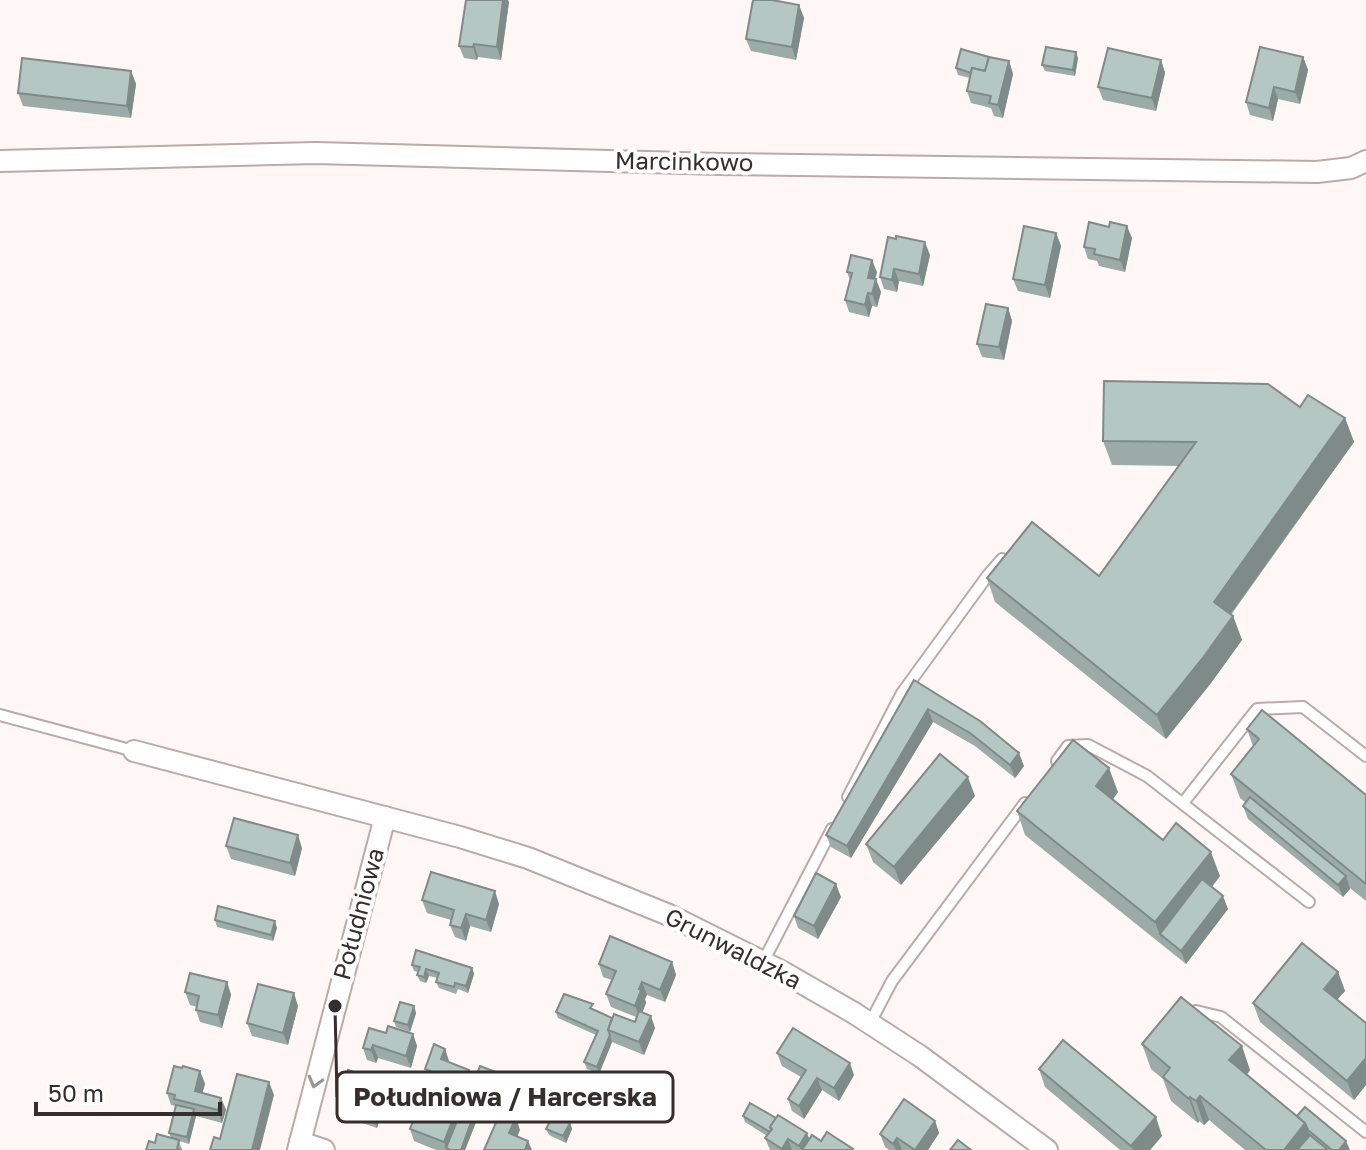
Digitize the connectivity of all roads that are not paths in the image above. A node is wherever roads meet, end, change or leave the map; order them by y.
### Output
1 (0, 161) edge
2 (1366, 161) edge
3 (1014, 546) edge
4 (0, 715) edge
5 (134, 751) joint
6 (1366, 756) edge
7 (1049, 771) edge
8 (1031, 796) edge
9 (1183, 803) junction
10 (845, 804) edge
11 (385, 817) junction
12 (837, 818) edge
13 (1309, 902) dead end
14 (763, 962) junction
15 (1196, 1011) edge
16 (870, 1023) junction
17 (1366, 1132) edge
18 (299, 1146) edge
19 (324, 1150) edge
20 (1047, 1150) edge

1 - 2 street, Marcinkowo
3 - 10 lane
4 - 5 lane
5 - 11 street, Grunwaldzka
6 - 9 lane
7 - 9 lane
8 - 16 lane
9 - 13 lane
11 - 14 street, Grunwaldzka
11 -> 18 street, Południowa
12 - 14 lane
14 - 16 street, Grunwaldzka
15 - 17 lane
16 - 20 street, Grunwaldzka
18 - 19 street

